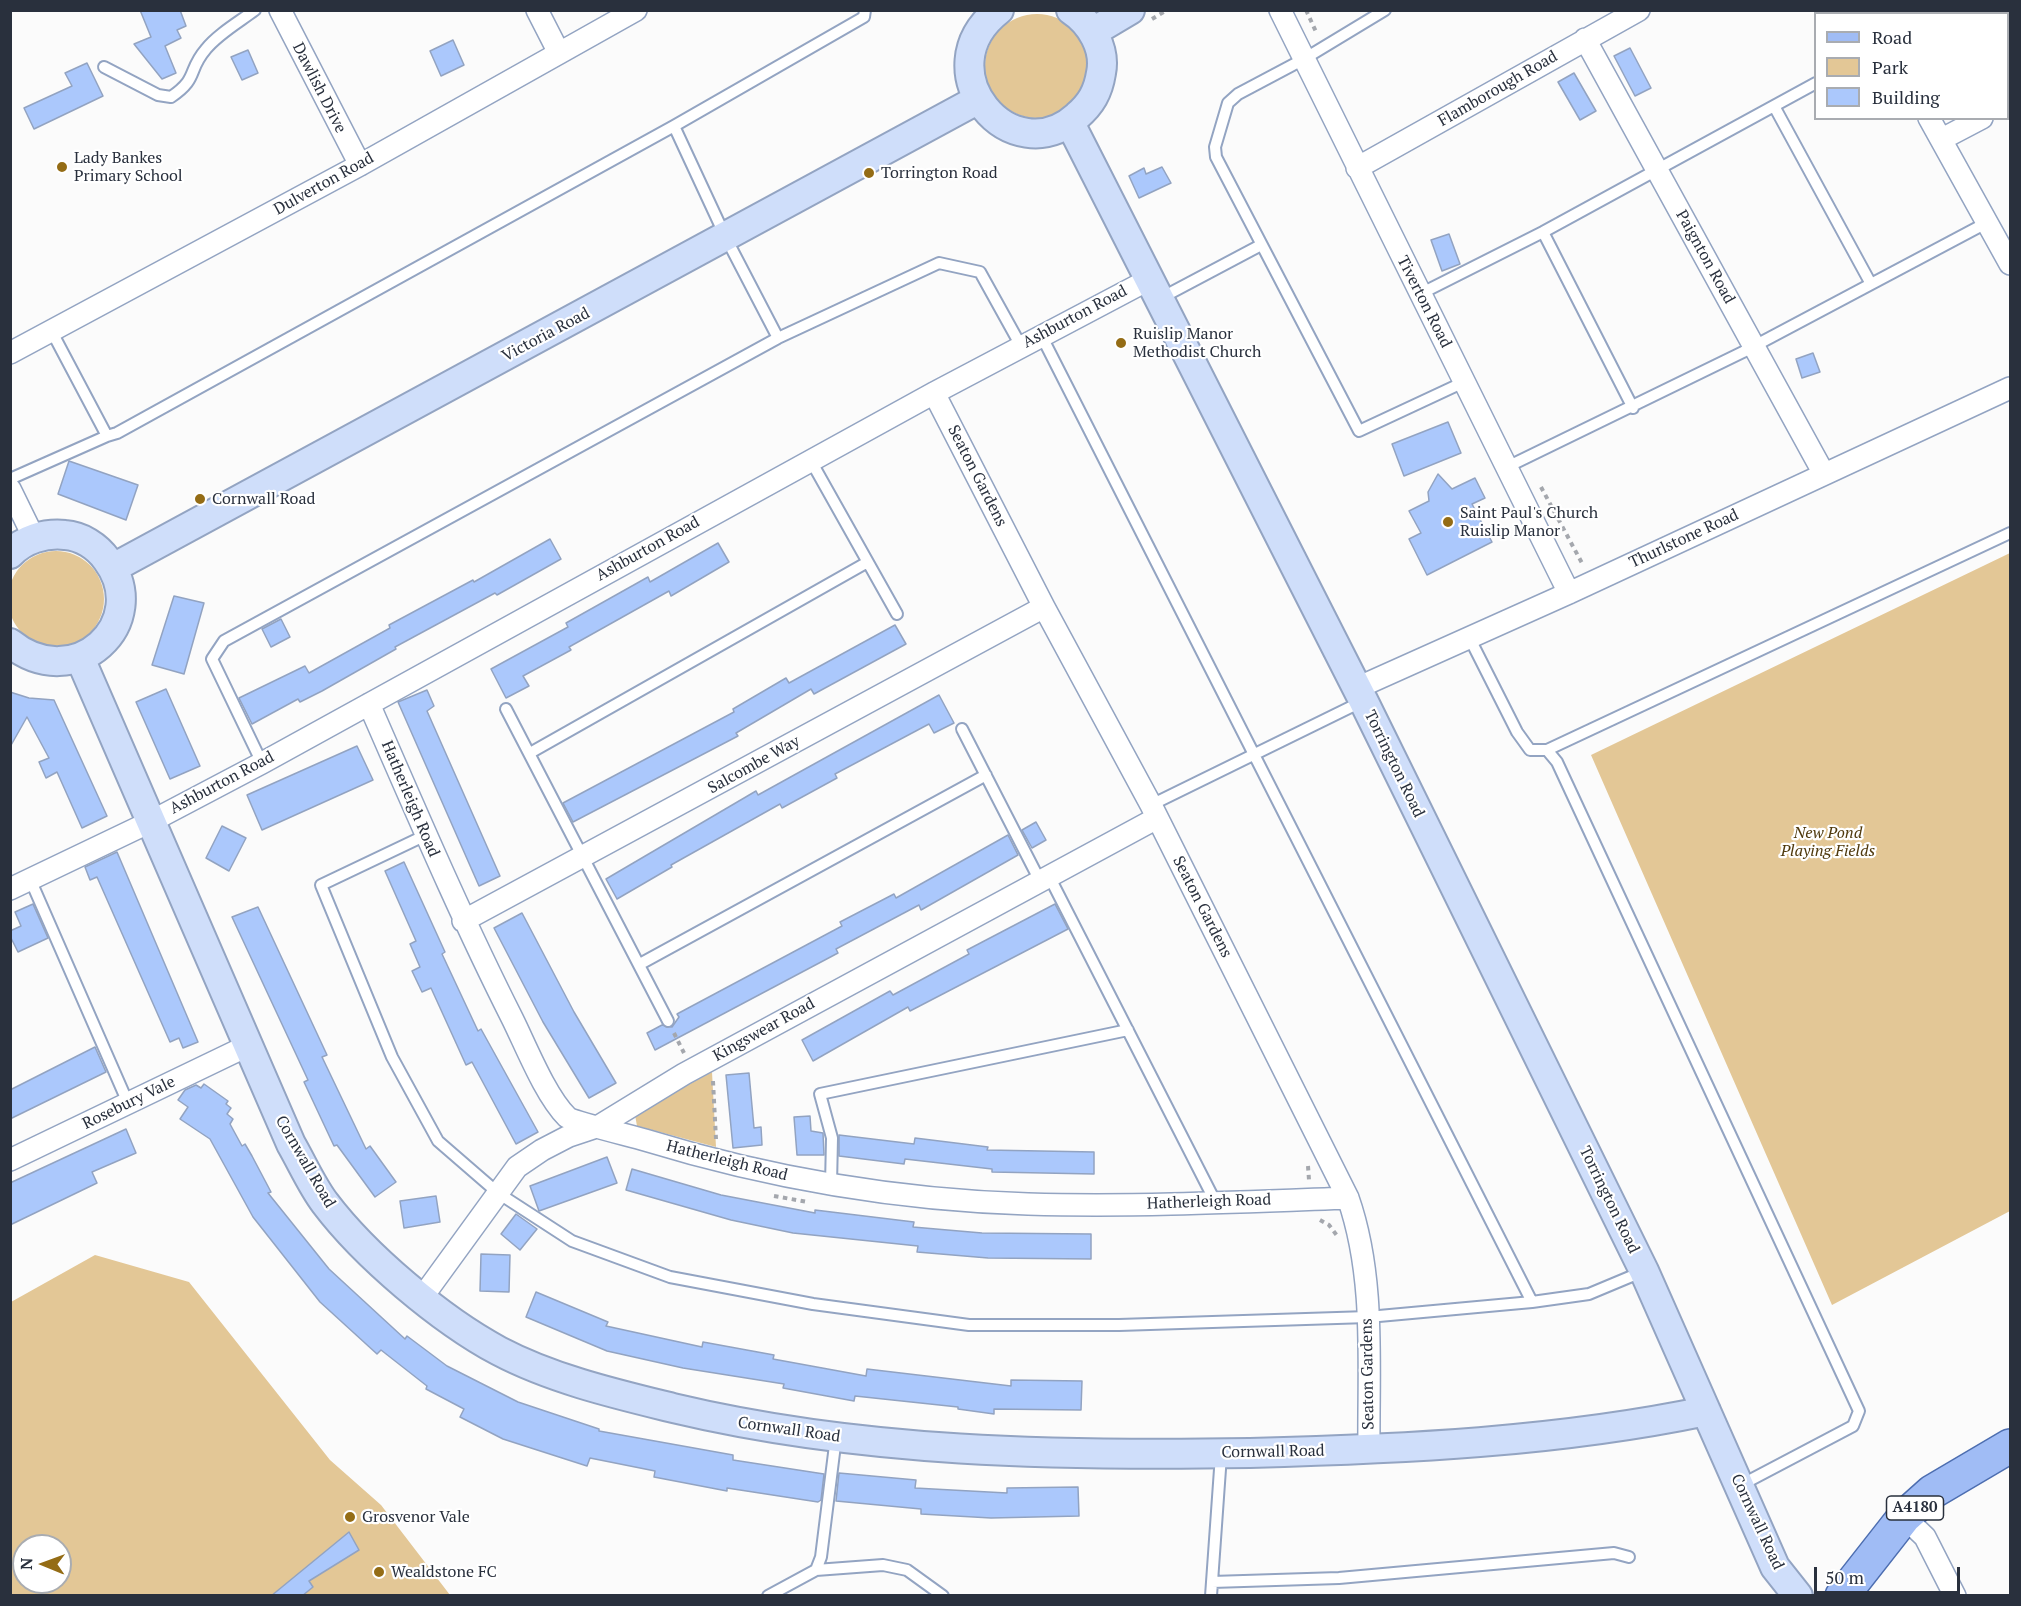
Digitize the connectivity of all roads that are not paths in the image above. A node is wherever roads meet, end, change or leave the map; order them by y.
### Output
1 (255, 10) edge
2 (280, 10) edge
3 (537, 10) edge
4 (636, 10) edge
5 (865, 10) edge
6 (999, 10) edge
7 (1071, 10) edge
8 (1130, 10) edge
9 (1280, 10) edge
10 (1385, 10) edge
11 (1639, 10) edge
12 (1093, 32) junction
13 (1585, 39) junction
14 (559, 53) junction
15 (1304, 59) junction
16 (104, 66) dead end
17 (1814, 84) edge
18 (977, 100) junction
19 (1774, 106) junction
20 (1930, 120) edge
21 (1978, 120) edge
22 (1070, 123) junction
23 (674, 126) junction
24 (1942, 139) junction
25 (360, 165) junction
26 (1357, 168) junction
27 (1657, 170) junction
28 (1988, 222) junction
29 (1543, 232) junction
30 (726, 238) junction
31 (1261, 245) junction
32 (2009, 257) edge
33 (1871, 284) junction
34 (1153, 290) junction
35 (1420, 294) junction
36 (52, 332) junction
37 (1041, 335) junction
38 (778, 338) junction
39 (1021, 346) junction
40 (1754, 346) junction
41 (10, 353) edge
42 (1464, 382) junction
43 (2010, 388) edge
44 (934, 393) junction
45 (1633, 408) junction
46 (107, 436) junction
47 (811, 461) junction
48 (1507, 467) junction
49 (1824, 474) junction
50 (10, 479) edge
51 (10, 489) edge
52 (2010, 533) edge
53 (34, 538) junction
54 (10, 554) edge
55 (866, 563) junction
56 (113, 568) junction
57 (1569, 593) junction
58 (1044, 607) junction
59 (897, 614) dead end
60 (1469, 637) junction
61 (10, 643) edge
62 (80, 658) junction
63 (1360, 694) junction
64 (369, 704) junction
65 (506, 709) dead end
66 (962, 729) dead end
67 (1547, 750) junction
68 (530, 753) junction
69 (1254, 754) junction
70 (262, 763) junction
71 (986, 775) junction
72 (1154, 811) junction
73 (150, 822) junction
74 (426, 835) junction
75 (583, 858) junction
76 (1045, 878) junction
77 (30, 879) junction
78 (10, 889) edge
79 (463, 921) junction
80 (640, 964) junction
81 (668, 1021) road end
82 (1128, 1030) junction
83 (247, 1046) junction
84 (128, 1103) junction
85 (599, 1126) junction
86 (10, 1160) edge
87 (831, 1185) junction
88 (498, 1193) junction
89 (1348, 1198) junction
90 (1216, 1203) junction
91 (1644, 1270) junction
92 (421, 1299) junction
93 (1532, 1302) junction
94 (1368, 1317) junction
95 (1706, 1411) junction
96 (836, 1436) junction
97 (2010, 1446) edge
98 (1369, 1450) junction
99 (1221, 1453) junction
100 (1739, 1486) junction
101 (1904, 1517) junction
102 (1629, 1557) dead end
103 (816, 1570) junction
104 (1212, 1582) junction
105 (768, 1596) edge
106 (943, 1596) edge
107 (1211, 1596) edge
108 (1798, 1596) edge
109 (1842, 1596) edge
110 (1955, 1596) edge

1 - 16 lane
2 - 25 street, Dawlish Drive
3 - 14 street
4 - 14 street, Dulverton Road
5 - 23 lane
6 - 18 street
7 - 12 street
8 - 12 street
9 - 15 street, Tiverton Road
10 - 15 lane
11 - 13 street, Flamborough Road
12 - 22 street
13 - 26 street, Flamborough Road
13 - 27 street, Paignton Road
14 - 25 street, Dulverton Road
15 - 26 street, Tiverton Road
15 - 31 lane
17 - 19 lane
18 - 22 street
18 - 30 street, Victoria Road
19 - 27 lane
19 - 33 lane
20 - 24 street
21 - 24 street
22 - 34 street, Torrington Road
23 - 30 lane
23 - 46 lane
24 - 28 street
25 - 36 street, Dulverton Road
26 - 35 street, Tiverton Road
27 - 29 lane
27 - 40 street, Paignton Road
28 - 32 street
28 - 33 lane
29 - 35 lane
29 - 45 lane
30 - 38 lane
30 - 56 street, Victoria Road
31 - 34 lane
31 - 42 lane
33 - 40 lane
34 - 37 street, Ashburton Road
34 - 63 street, Torrington Road
35 - 42 street, Tiverton Road
36 - 41 street, Dulverton Road
36 - 46 lane
37 - 39 street, Ashburton Road
37 - 69 lane
38 - 39 lane
38 - 70 lane
39 - 44 street, Ashburton Road
40 - 45 lane
40 - 49 street, Paignton Road
42 - 48 street, Tiverton Road
43 - 49 street, Thurlstone Road
44 - 47 street, Ashburton Road
44 - 58 street, Seaton Gardens
45 - 48 lane
46 - 50 lane
47 - 55 lane
47 - 64 street, Ashburton Road
48 - 57 street, Tiverton Road
49 - 57 street, Thurlstone Road
51 - 53 street
52 - 67 lane
53 - 54 street
53 - 56 street
55 - 59 lane
55 - 68 lane
56 - 62 street
57 - 60 street, Thurlstone Road
58 - 72 street, Seaton Gardens
58 - 75 street, Salcombe Way
60 - 63 street, Thurlstone Road
60 - 67 lane
61 - 62 street
62 - 73 street, Cornwall Road
63 - 69 lane
63 - 91 street, Torrington Road
64 - 70 street, Ashburton Road
64 - 74 street, Hatherleigh Road
65 - 68 lane
66 - 71 lane
67 - 100 lane
68 - 75 lane
69 - 72 lane
69 - 93 lane
70 - 73 street, Ashburton Road
71 - 76 lane
71 - 80 lane
72 - 76 street, Kingswear Road
72 - 89 street, Seaton Gardens
73 - 77 street, Ashburton Road
73 - 83 street, Cornwall Road
74 - 79 street, Hatherleigh Road
74 - 88 lane
75 - 79 street, Salcombe Way
75 - 80 lane
76 - 82 lane
76 - 85 street, Kingswear Road
77 - 78 street, Ashburton Road
77 - 84 lane
79 - 85 street, Hatherleigh Road
80 - 81 lane
82 - 87 lane
82 - 90 lane
83 - 84 street, Rosebury Vale
83 - 92 street, Cornwall Road
84 - 86 street, Rosebury Vale
85 - 87 street, Hatherleigh Road
85 - 88 street, Kingswear Road
87 - 90 street, Hatherleigh Road
88 - 92 street, Kingswear Road
88 - 94 lane
89 - 90 street, Hatherleigh Road
89 - 94 street, Seaton Gardens
91 - 93 lane
91 - 95 street, Torrington Road
92 - 96 street, Cornwall Road
93 - 94 lane
94 - 98 street, Seaton Gardens
95 - 98 street, Cornwall Road
95 - 100 street, Cornwall Road
96 - 99 street, Cornwall Road
96 - 103 lane
97 - 101 main road, A4180
98 - 99 street, Cornwall Road
99 - 104 lane
100 - 108 street, Cornwall Road
101 - 109 main road, A4180
101 - 110 street
102 - 104 lane
103 - 105 lane
103 - 106 lane
104 - 107 lane

